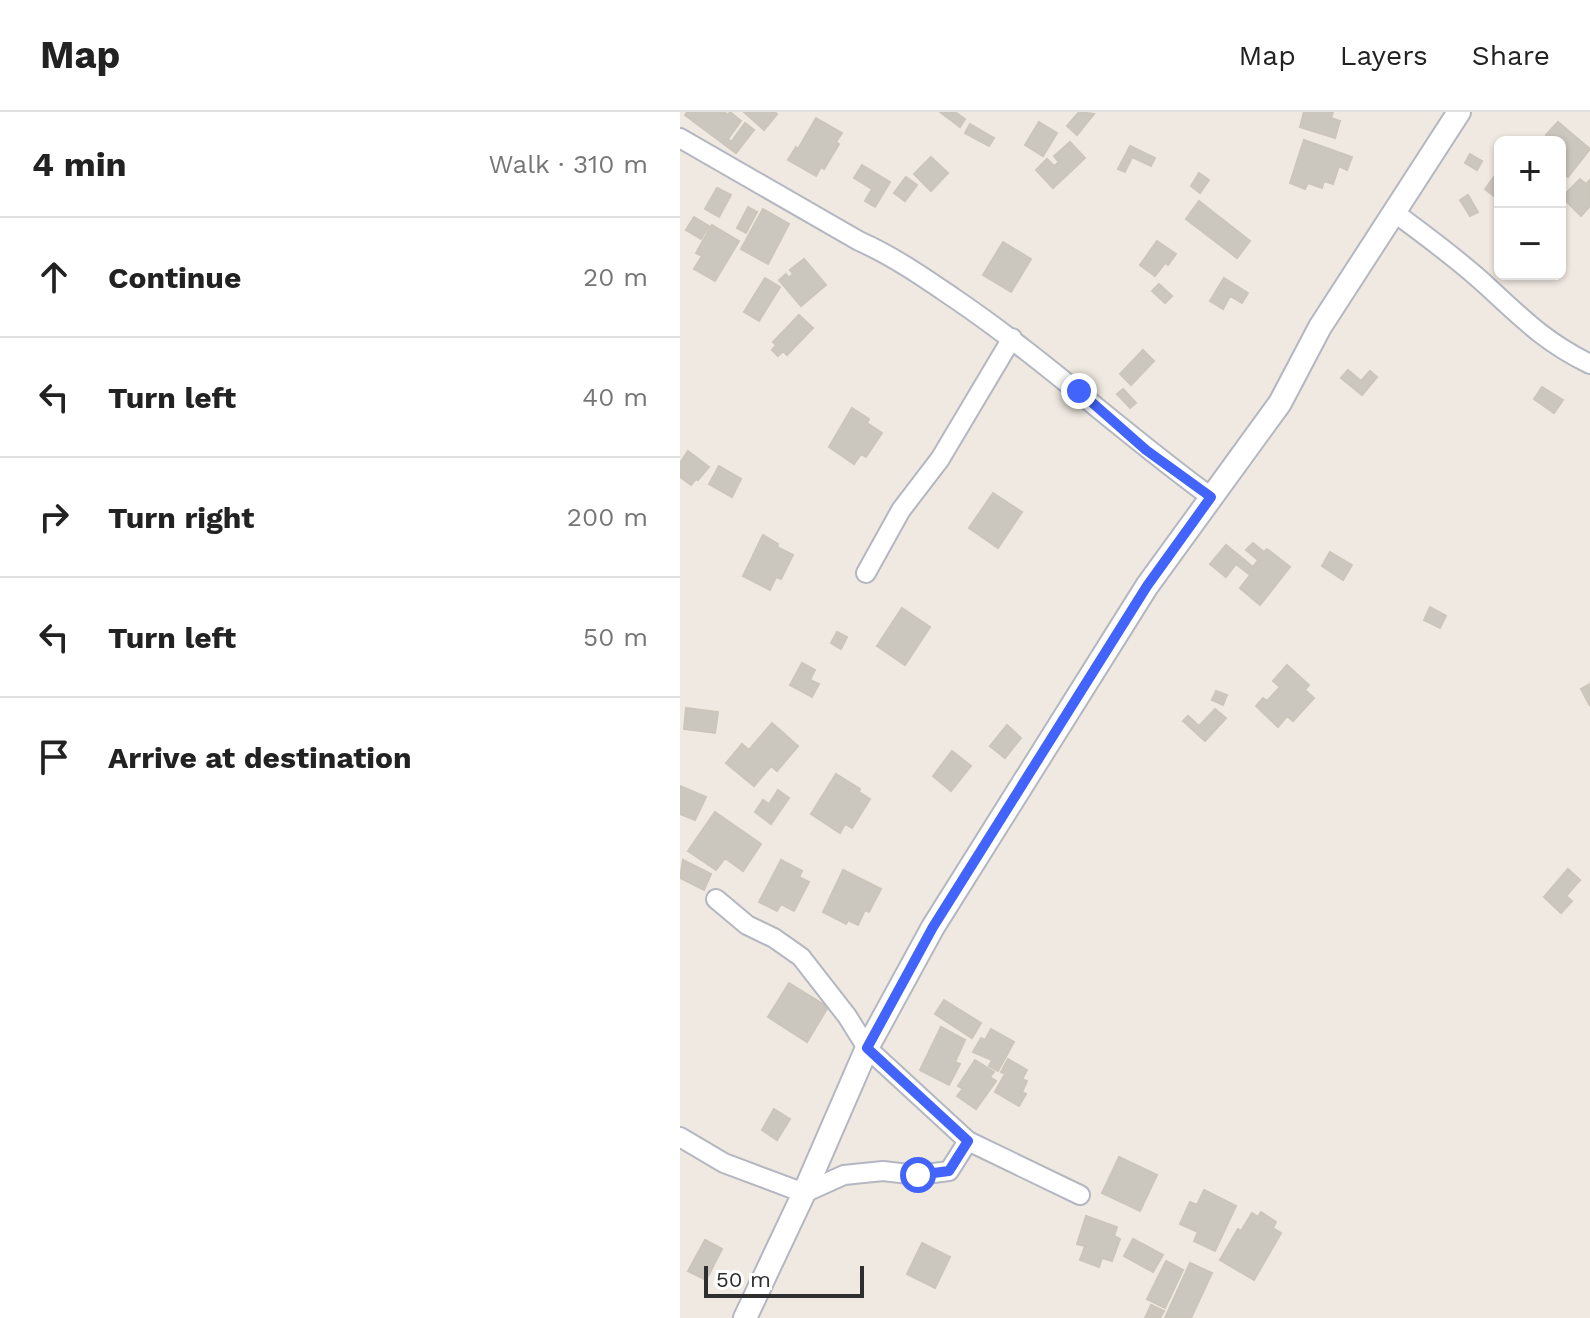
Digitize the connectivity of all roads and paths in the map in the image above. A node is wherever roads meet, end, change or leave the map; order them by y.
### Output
1 (1459, 112) edge
2 (680, 138) edge
3 (1395, 213) junction
4 (1012, 338) junction
5 (1590, 364) edge
6 (1211, 497) junction
7 (866, 573) dead end
8 (716, 899) dead end
9 (867, 1048) junction
10 (680, 1137) edge
11 (968, 1141) junction
12 (804, 1193) junction
13 (1080, 1195) dead end
14 (745, 1318) edge

1 - 3 street
2 - 4 street
3 - 5 street
3 - 6 street
4 - 6 street
4 - 7 street
6 - 9 street
8 - 9 street
9 - 11 street
9 - 12 street
10 - 12 street
11 - 12 street
11 - 13 street
12 - 14 street

